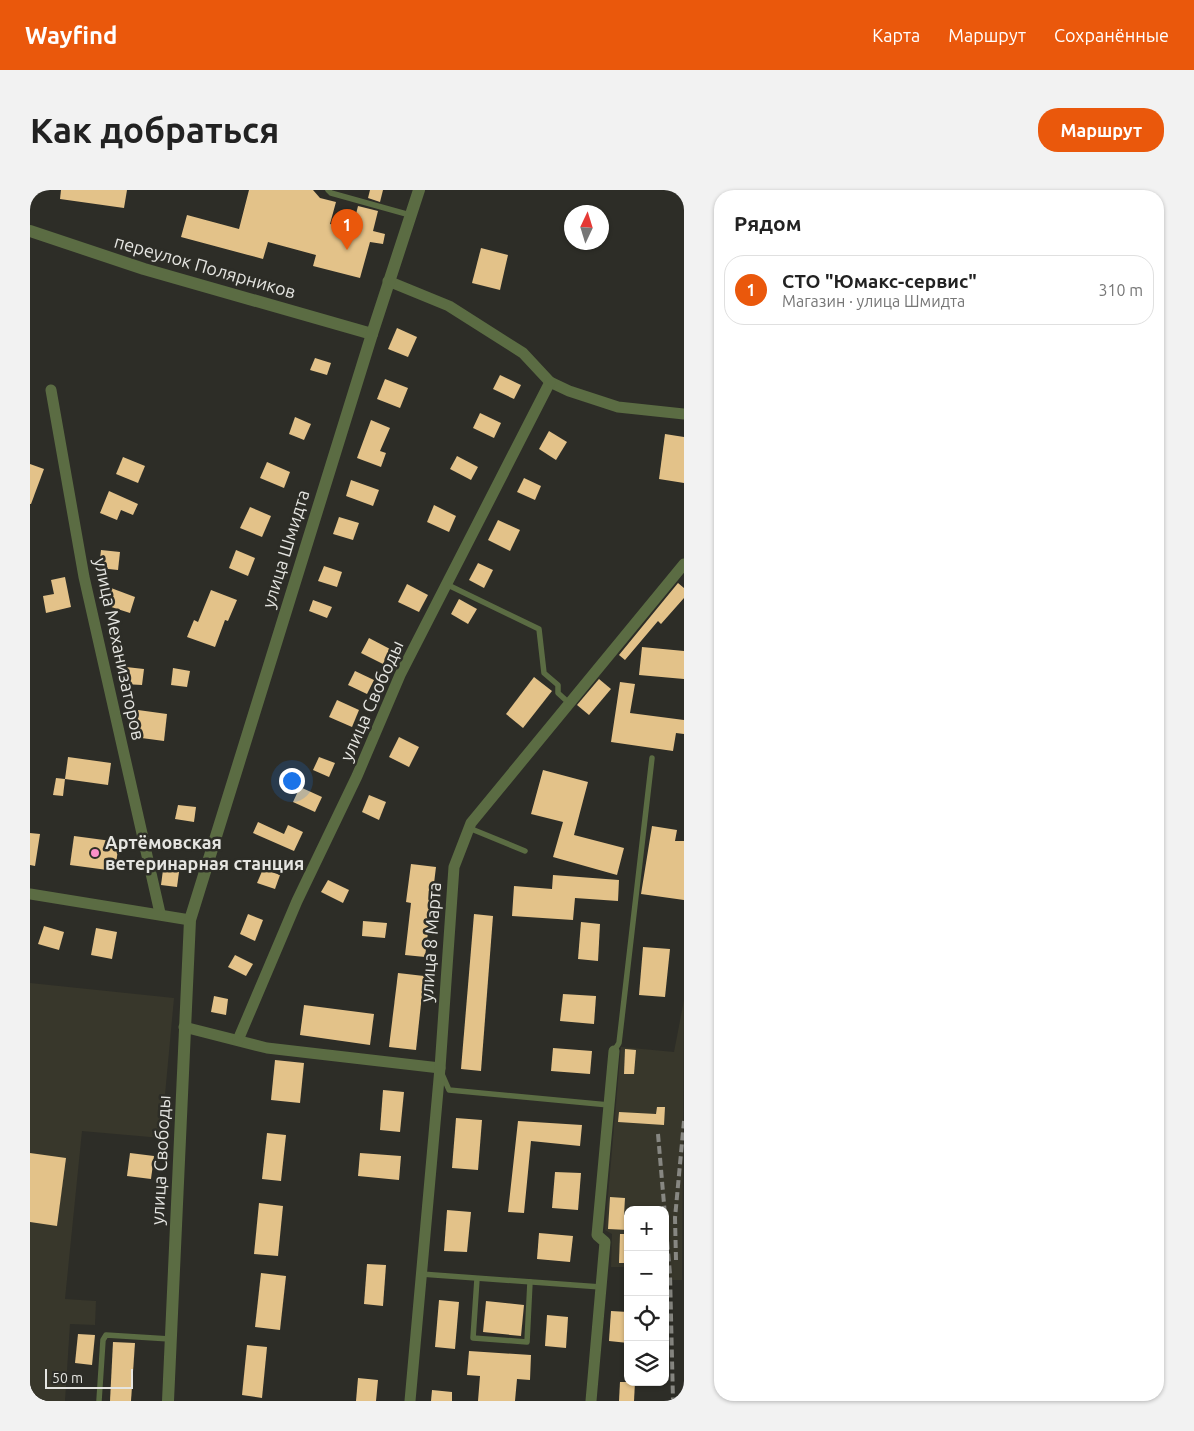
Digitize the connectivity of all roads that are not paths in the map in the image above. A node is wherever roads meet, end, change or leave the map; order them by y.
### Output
1 (328, 190) edge
2 (418, 190) edge
3 (410, 214) junction
4 (30, 231) edge
5 (388, 282) junction
6 (372, 334) junction
7 (550, 382) junction
8 (51, 390) dead end
9 (684, 414) edge
10 (684, 564) edge
11 (448, 585) junction
12 (569, 703) junction
13 (652, 758) dead end
14 (469, 828) junction
15 (525, 851) dead end
16 (30, 894) edge
17 (160, 913) junction
18 (190, 920) junction
19 (184, 1026) junction
20 (238, 1040) junction
21 (614, 1051) joint
22 (440, 1068) junction
23 (609, 1105) junction
24 (421, 1274) junction
25 (477, 1279) junction
26 (530, 1282) junction
27 (601, 1288) junction
28 (170, 1339) junction
29 (99, 1401) edge
30 (168, 1401) edge
31 (410, 1401) edge
32 (591, 1401) edge

1 - 3 lane
2 - 3 street, улица Шмидта
3 - 5 street, улица Шмидта
4 - 6 street, переулок Полярников
5 - 6 street, улица Шмидта
5 - 7 street
6 - 18 street, улица Шмидта
7 - 9 street
7 - 11 street, улица Свободы
8 - 17 street, улица Механизаторов
10 - 12 street, улица 8 Марта
11 - 12 lane
11 - 20 street, улица Свободы
12 - 14 street, улица 8 Марта
13 - 21 lane
14 - 15 lane
14 - 22 street, улица 8 Марта
16 - 17 street
17 - 18 street
18 - 19 street, улица Свободы
19 - 20 street
19 - 28 street, улица Свободы
20 - 22 street
21 - 23 street
22 - 23 lane
22 - 24 street, улица 8 Марта
23 - 27 street
24 - 25 lane
24 - 31 street, улица 8 Марта
25 - 26 lane
25 - 26 lane
26 - 27 lane
27 - 32 street
28 - 29 lane
28 - 30 street, улица Свободы

